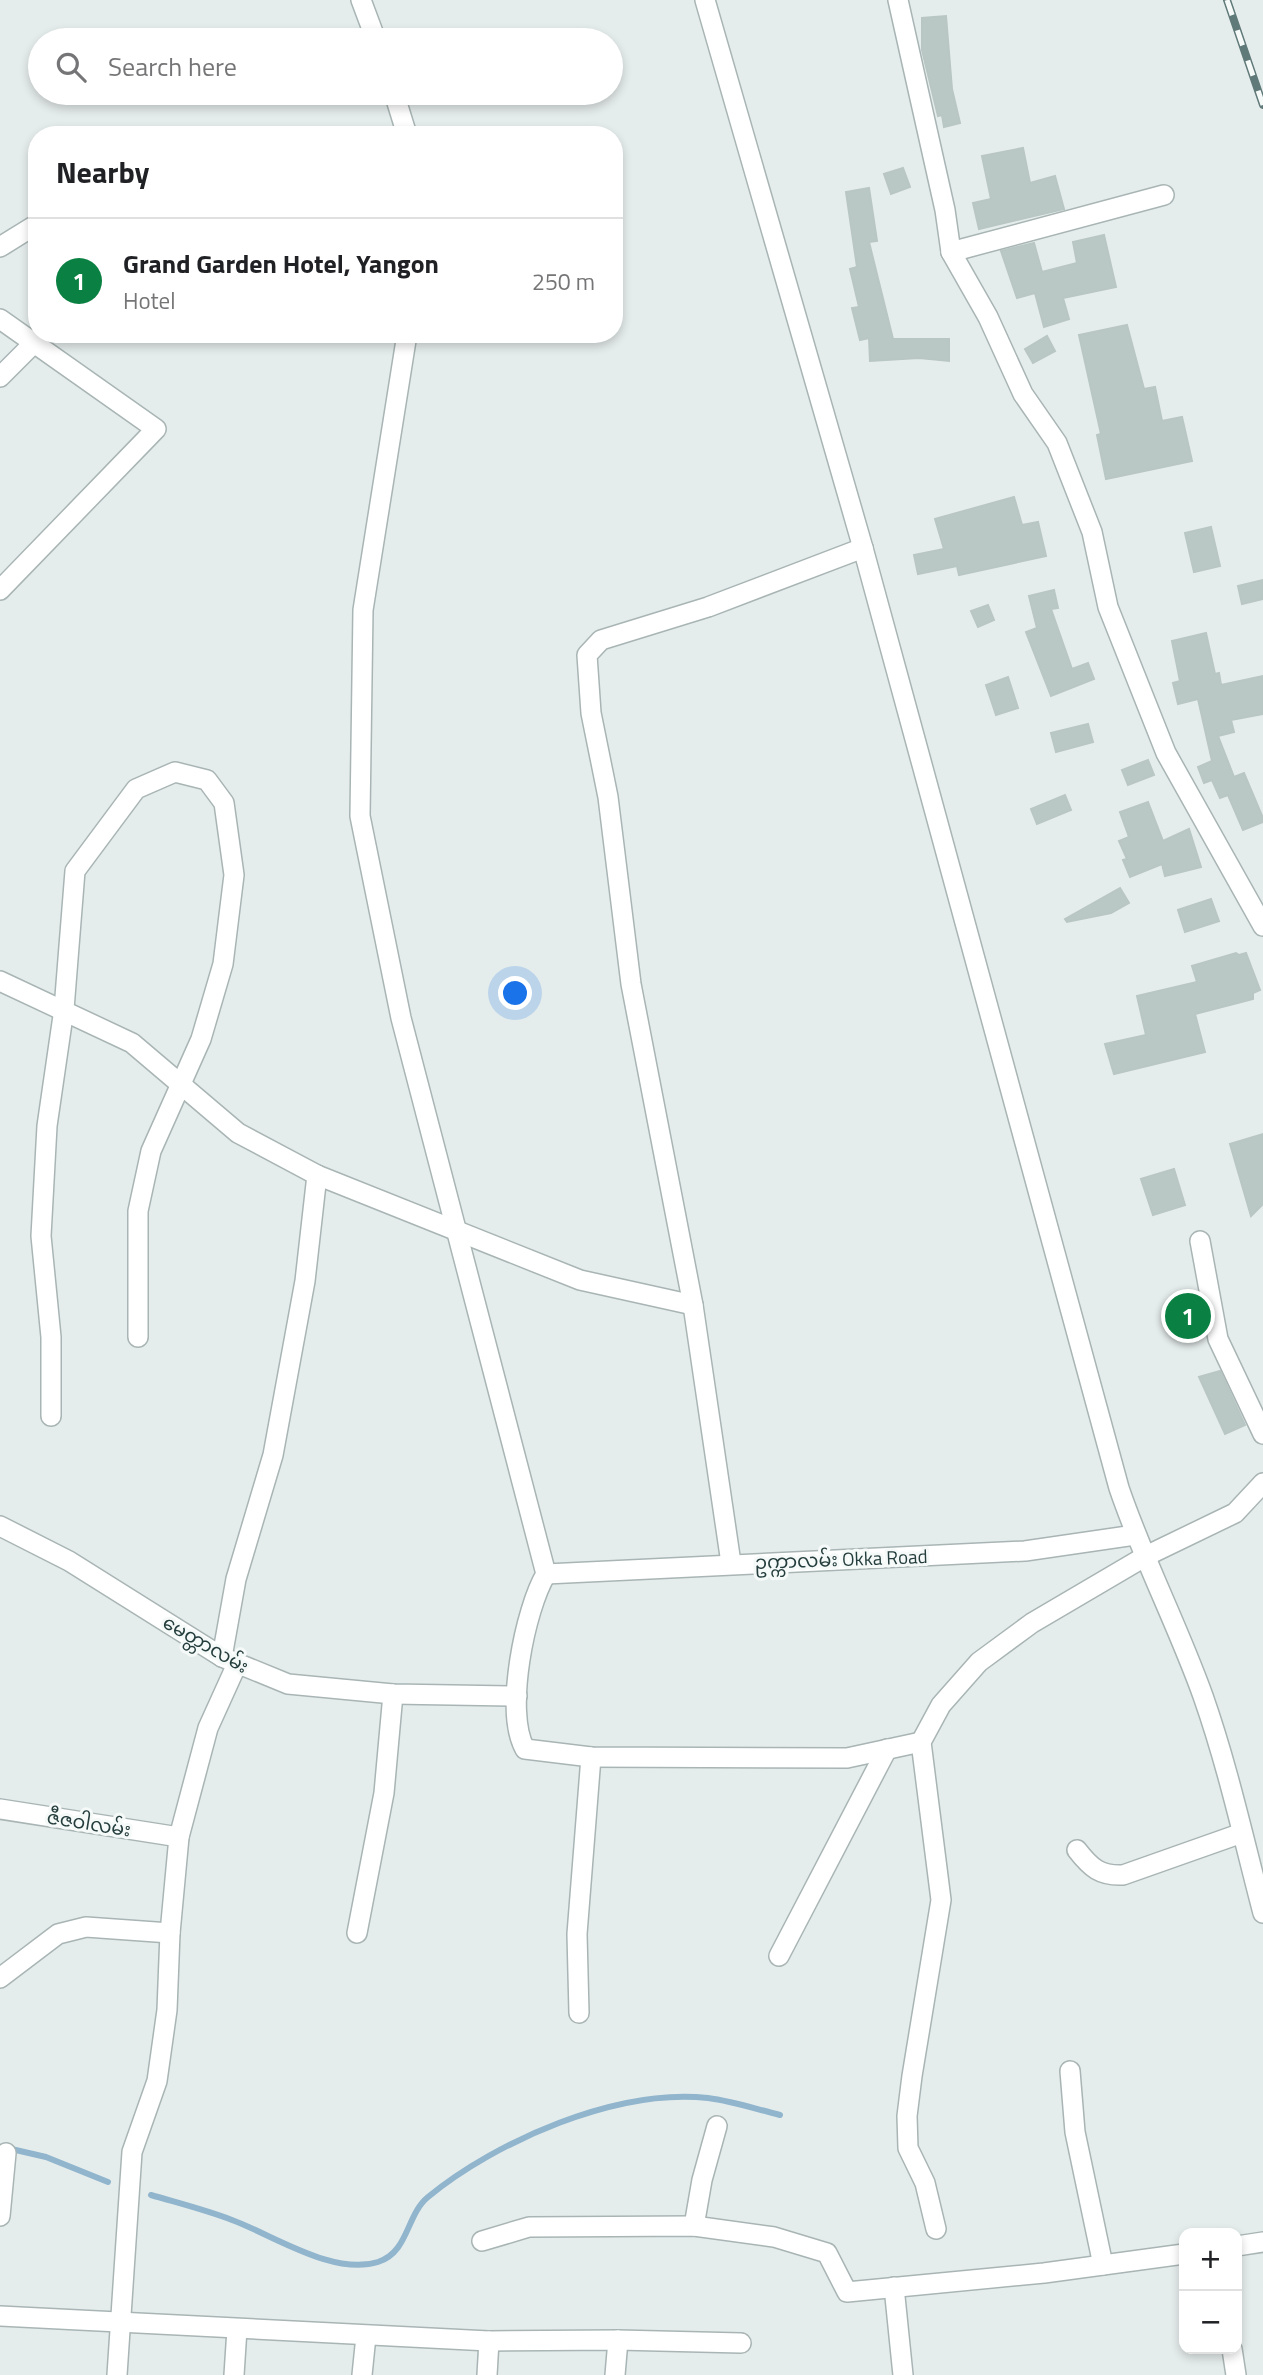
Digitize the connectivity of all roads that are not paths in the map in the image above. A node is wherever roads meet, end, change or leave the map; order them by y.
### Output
1 (361, 0) edge
2 (705, 0) edge
3 (898, 0) edge
4 (372, 28) edge
5 (398, 105) edge
6 (404, 126) edge
7 (1164, 195) dead end
8 (28, 230) edge
9 (0, 247) edge
10 (951, 252) junction
11 (0, 319) edge
12 (28, 338) edge
13 (33, 343) edge
14 (35, 343) edge
15 (406, 343) edge
16 (0, 377) edge
17 (863, 548) junction
18 (0, 590) edge
19 (1263, 926) edge
20 (0, 981) edge
21 (64, 1009) junction
22 (181, 1083) junction
23 (317, 1175) junction
24 (454, 1228) junction
25 (1200, 1241) dead end
26 (693, 1305) junction
27 (138, 1337) dead end
28 (51, 1416) dead end
29 (1263, 1434) edge
30 (1263, 1483) edge
31 (0, 1526) edge
32 (1135, 1535) junction
33 (1146, 1556) junction
34 (731, 1563) junction
35 (546, 1574) junction
36 (230, 1660) junction
37 (393, 1694) junction
38 (517, 1696) junction
39 (921, 1742) junction
40 (887, 1749) junction
41 (591, 1758) junction
42 (0, 1809) edge
43 (179, 1837) junction
44 (1250, 1845) edge
45 (1077, 1850) dead end
46 (1263, 1913) edge
47 (170, 1933) junction
48 (357, 1933) dead end
49 (779, 1956) dead end
50 (0, 1978) edge
51 (579, 2013) dead end
52 (1070, 2071) dead end
53 (717, 2126) dead end
54 (6, 2153) dead end
55 (0, 2216) edge
56 (694, 2226) junction
57 (936, 2229) dead end
58 (482, 2241) dead end
59 (1263, 2242) edge
60 (1242, 2245) edge
61 (1179, 2255) edge
62 (1103, 2265) junction
63 (894, 2287) junction
64 (0, 2316) edge
65 (122, 2320) junction
66 (237, 2329) junction
67 (366, 2336) junction
68 (618, 2340) junction
69 (489, 2341) junction
70 (741, 2343) dead end
71 (1233, 2354) edge
72 (117, 2375) edge
73 (234, 2375) edge
74 (362, 2375) edge
75 (487, 2375) edge
76 (615, 2375) edge
77 (903, 2375) edge
78 (1236, 2375) edge

1 - 4 street
2 - 17 street
3 - 10 street
5 - 6 street
7 - 10 street
8 - 9 street
10 - 19 street
11 - 12 street
13 - 16 street
14 - 18 street
15 - 24 street
17 - 26 street
17 - 32 street
20 - 21 street
21 - 22 street
21 - 22 street
21 - 28 street
22 - 23 street
22 - 27 street
23 - 24 street
23 - 36 street
24 - 26 street
24 - 35 street
25 - 29 street
26 - 34 street
30 - 33 street
31 - 36 street, မေတ္တာလမ်း
32 - 33 street
32 - 34 street, ဥက္ကာလမ်း Okka Road
33 - 39 street
33 - 44 street
34 - 35 street, ဥက္ကာလမ်း Okka Road
35 - 38 street
36 - 37 street, မေတ္တာလမ်း
36 - 43 street
37 - 38 street, မေတ္တာလမ်း
37 - 48 street
38 - 41 street
39 - 40 street
39 - 57 street
40 - 41 street
40 - 49 street
41 - 51 street
42 - 43 street, ဇီဇဝါလမ်း
43 - 47 street
44 - 45 street
44 - 46 street
47 - 50 street
47 - 65 street
52 - 62 street
53 - 56 street
54 - 55 street
56 - 58 street
56 - 63 street
59 - 60 street
61 - 62 street
62 - 63 street
63 - 77 street
64 - 65 street
65 - 66 street
65 - 72 street
66 - 67 street
66 - 73 street
67 - 69 street
67 - 74 street
68 - 69 street
68 - 70 street
68 - 76 street
69 - 75 street
71 - 78 street

